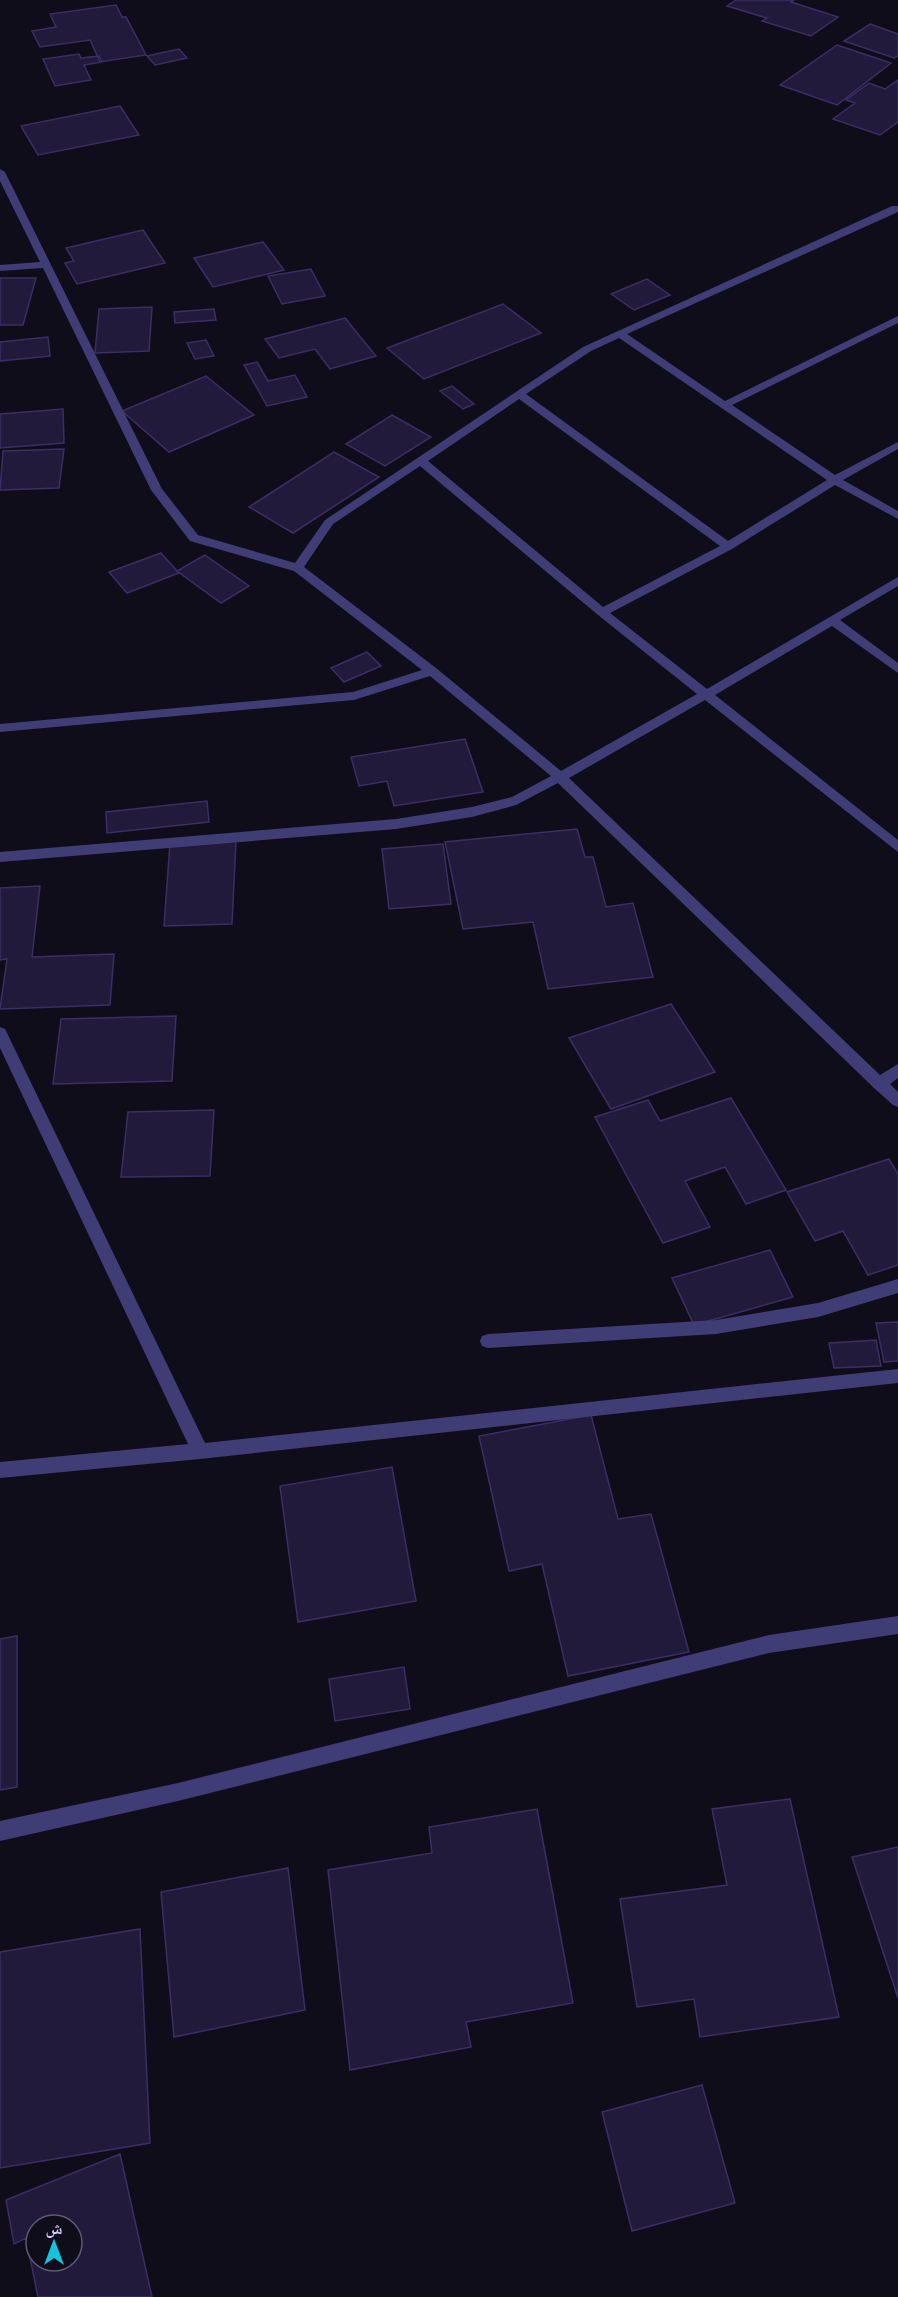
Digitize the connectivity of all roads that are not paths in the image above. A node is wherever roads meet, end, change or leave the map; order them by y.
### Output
1 (0, 172) edge
2 (898, 209) edge
3 (45, 265) junction
4 (0, 268) edge
5 (898, 319) edge
6 (620, 334) junction
7 (519, 394) junction
8 (725, 405) junction
9 (898, 445) edge
10 (420, 460) junction
11 (835, 480) junction
12 (898, 516) edge
13 (728, 546) junction
14 (298, 568) junction
15 (898, 581) edge
16 (602, 612) junction
17 (832, 620) junction
18 (898, 669) edge
19 (432, 671) junction
20 (706, 695) junction
21 (0, 728) edge
22 (559, 776) junction
23 (898, 847) edge
24 (0, 857) edge
25 (0, 1033) edge
26 (898, 1070) edge
27 (879, 1084) junction
28 (898, 1101) edge
29 (898, 1286) edge
30 (488, 1341) dead end
31 (898, 1376) edge
32 (200, 1451) junction
33 (0, 1470) edge
34 (898, 1624) edge
35 (0, 1831) edge

1 - 3 street
2 - 6 street
3 - 4 street
3 - 14 street
5 - 8 street
6 - 7 street
6 - 8 street
7 - 10 street
7 - 13 street
8 - 11 street
9 - 11 street
10 - 14 street
10 - 16 street
11 - 12 street
11 - 13 street
13 - 16 street
14 - 19 street
15 - 17 street
16 - 20 street
17 - 18 street
17 - 20 street
19 - 21 street
19 - 22 street
20 - 22 street
20 - 23 street
22 - 24 street
22 - 27 street
25 - 32 street
26 - 27 street
27 - 28 street
29 - 30 street
31 - 32 street
32 - 33 street
34 - 35 street

